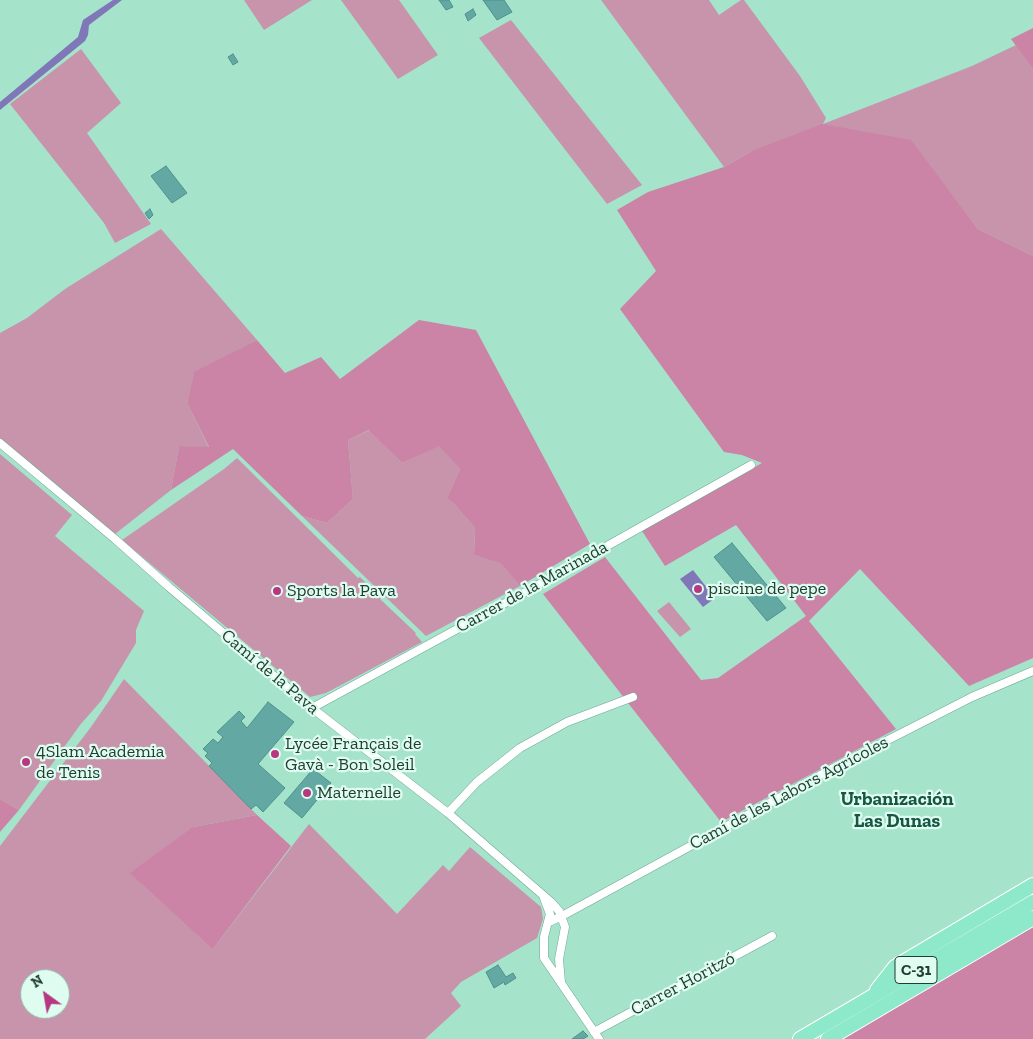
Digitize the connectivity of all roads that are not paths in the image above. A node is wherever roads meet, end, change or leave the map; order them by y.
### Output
1 (0, 443) edge
2 (751, 465) dead end
3 (1033, 671) edge
4 (633, 697) dead end
5 (312, 708) junction
6 (448, 813) junction
7 (1033, 885) edge
8 (543, 896) junction
9 (1033, 902) edge
10 (562, 916) junction
11 (1033, 918) edge
12 (549, 922) junction
13 (772, 936) dead end
14 (561, 982) junction
15 (872, 996) junction
16 (597, 1036) edge
17 (800, 1039) edge
18 (828, 1039) edge

1 - 5 street, Camí de la Pava
2 - 5 street, Carrer de la Marinada
3 - 10 street, Camí de les Labors Agrícoles
4 - 6 street
5 - 6 street, Camí de la Pava
6 - 8 street, Camí de la Pava
7 - 15 highway
8 - 10 street, Camí de la Pava
8 - 12 street
9 - 15 highway, C-31
10 - 12 street, Camí de les Labors Agrícoles
10 - 14 street
11 - 18 highway, C-31
12 - 14 street
13 - 16 street, Carrer Horitzó
14 - 16 street
15 - 17 highway, C-31

